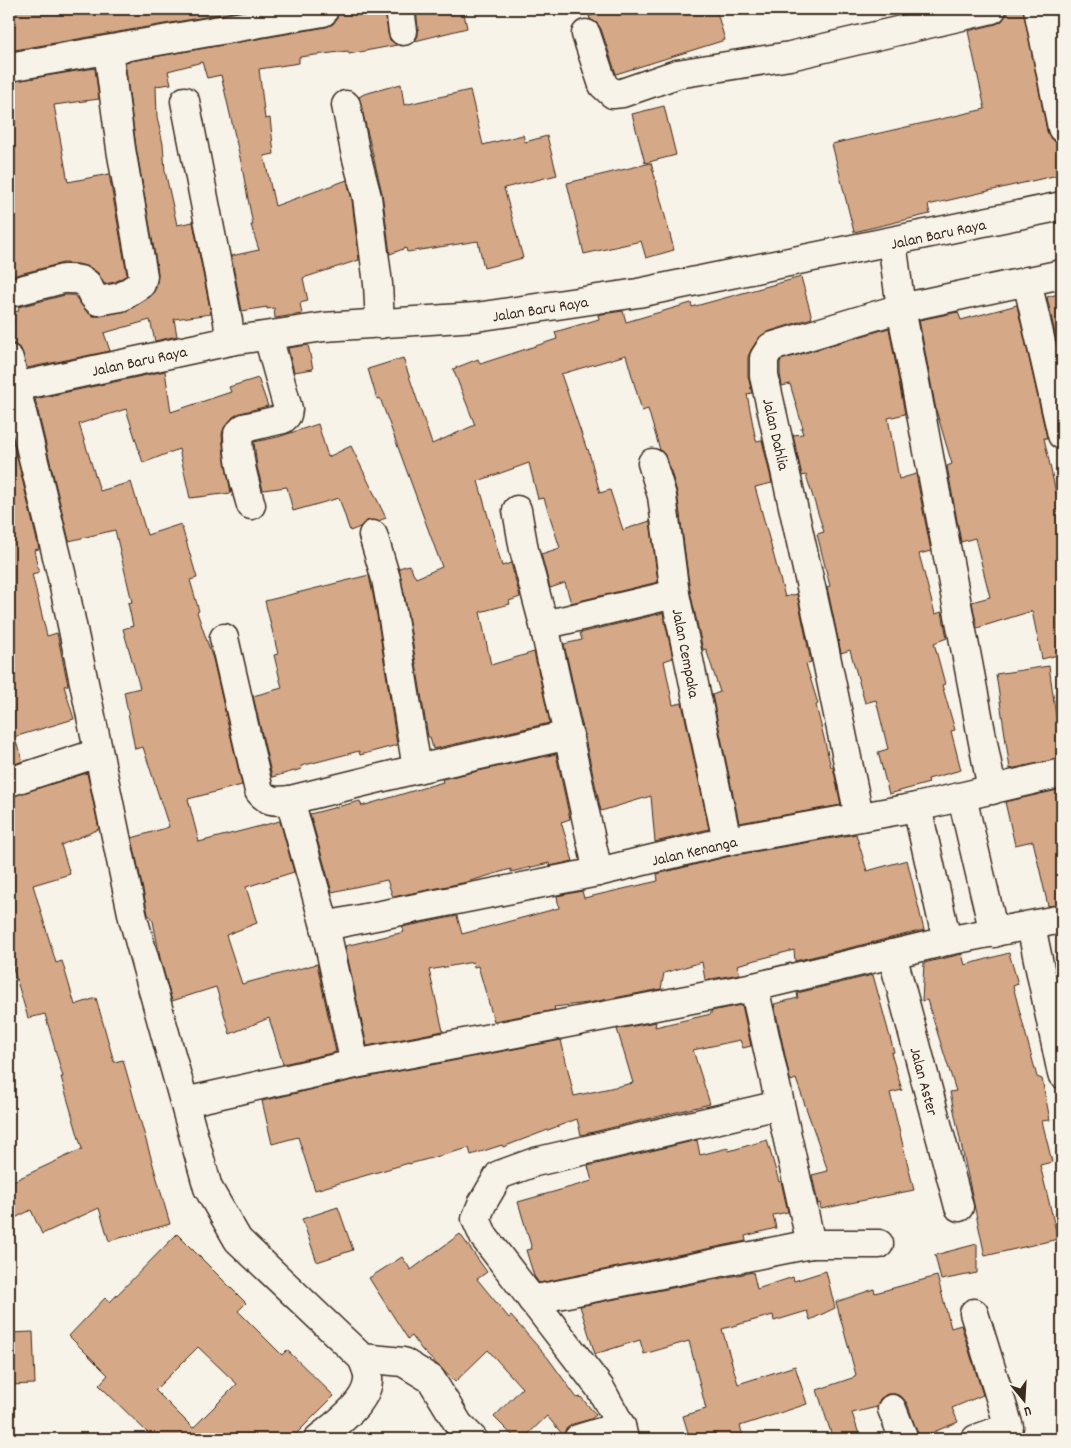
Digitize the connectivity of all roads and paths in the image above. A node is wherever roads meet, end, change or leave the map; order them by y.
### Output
1 (992, 9) edge
2 (1038, 9) edge
3 (323, 12) dead end
4 (586, 34) dead end
5 (108, 50) junction
6 (9, 67) edge
7 (185, 101) dead end
8 (346, 105) dead end
9 (1062, 128) edge
10 (1062, 206) edge
11 (892, 242) junction
12 (1062, 274) edge
13 (1027, 281) junction
14 (9, 293) edge
15 (902, 308) junction
16 (380, 324) junction
17 (268, 336) junction
18 (230, 341) junction
19 (9, 359) edge
20 (15, 387) junction
21 (1062, 436) edge
22 (652, 463) dead end
23 (251, 506) dead end
24 (517, 510) dead end
25 (372, 535) dead end
26 (675, 594) junction
27 (544, 625) junction
28 (224, 638) dead end
29 (569, 735) junction
30 (98, 753) junction
31 (417, 769) junction
32 (1062, 773) edge
33 (9, 782) edge
34 (992, 790) junction
35 (962, 797) junction
36 (290, 800) junction
37 (917, 807) junction
38 (859, 816) junction
39 (727, 841) junction
40 (598, 872) junction
41 (1062, 919) edge
42 (325, 926) junction
43 (1031, 926) junction
44 (994, 933) junction
45 (946, 941) junction
46 (892, 954) junction
47 (754, 987) junction
48 (355, 1064) junction
49 (1062, 1074) edge
50 (185, 1102) junction
51 (780, 1105) junction
52 (959, 1207) dead end
53 (812, 1244) junction
54 (878, 1244) dead end
55 (532, 1300) junction
56 (974, 1314) dead end
57 (362, 1358) junction
58 (892, 1409) dead end
59 (622, 1433) edge
60 (1010, 1433) edge
61 (318, 1439) edge
62 (473, 1439) edge
63 (578, 1439) edge
64 (904, 1439) edge
65 (976, 1439) edge

1 - 4 street
2 - 9 street
3 - 5 street
5 - 6 street
5 - 14 street
7 - 18 street
8 - 16 street
10 - 11 street, Jalan Baru Raya
11 - 15 street
11 - 16 street, Jalan Baru Raya
12 - 13 street, Jalan Dahlia
13 - 15 street, Jalan Dahlia
13 - 21 street
15 - 34 street
15 - 38 street, Jalan Dahlia
16 - 17 street, Jalan Baru Raya
17 - 18 street, Jalan Baru Raya
17 - 23 street
18 - 20 street, Jalan Baru Raya
19 - 20 street
20 - 30 street
22 - 26 street, Jalan Cempaka
24 - 27 street
25 - 31 street
26 - 27 street
26 - 39 street, Jalan Cempaka
27 - 29 street
28 - 36 street
29 - 31 street
29 - 40 street
30 - 33 street
30 - 50 street
31 - 36 street
32 - 34 street, Jalan Kenanga
34 - 35 street, Jalan Kenanga
35 - 37 street, Jalan Kenanga
35 - 44 street
36 - 42 street
37 - 38 street, Jalan Kenanga
37 - 45 street
38 - 39 street, Jalan Kenanga
39 - 40 street, Jalan Kenanga
40 - 42 street, Jalan Kenanga
41 - 43 street
42 - 48 street
43 - 44 street
43 - 49 street
44 - 45 street
45 - 46 street
46 - 47 street
46 - 52 street, Jalan Aster
47 - 48 street
47 - 51 street
48 - 50 street
50 - 57 street
51 - 53 street
51 - 55 street
53 - 54 street
53 - 55 street
55 - 59 street
56 - 60 street
57 - 61 street
57 - 62 street
58 - 64 street
59 - 63 street
60 - 65 street

